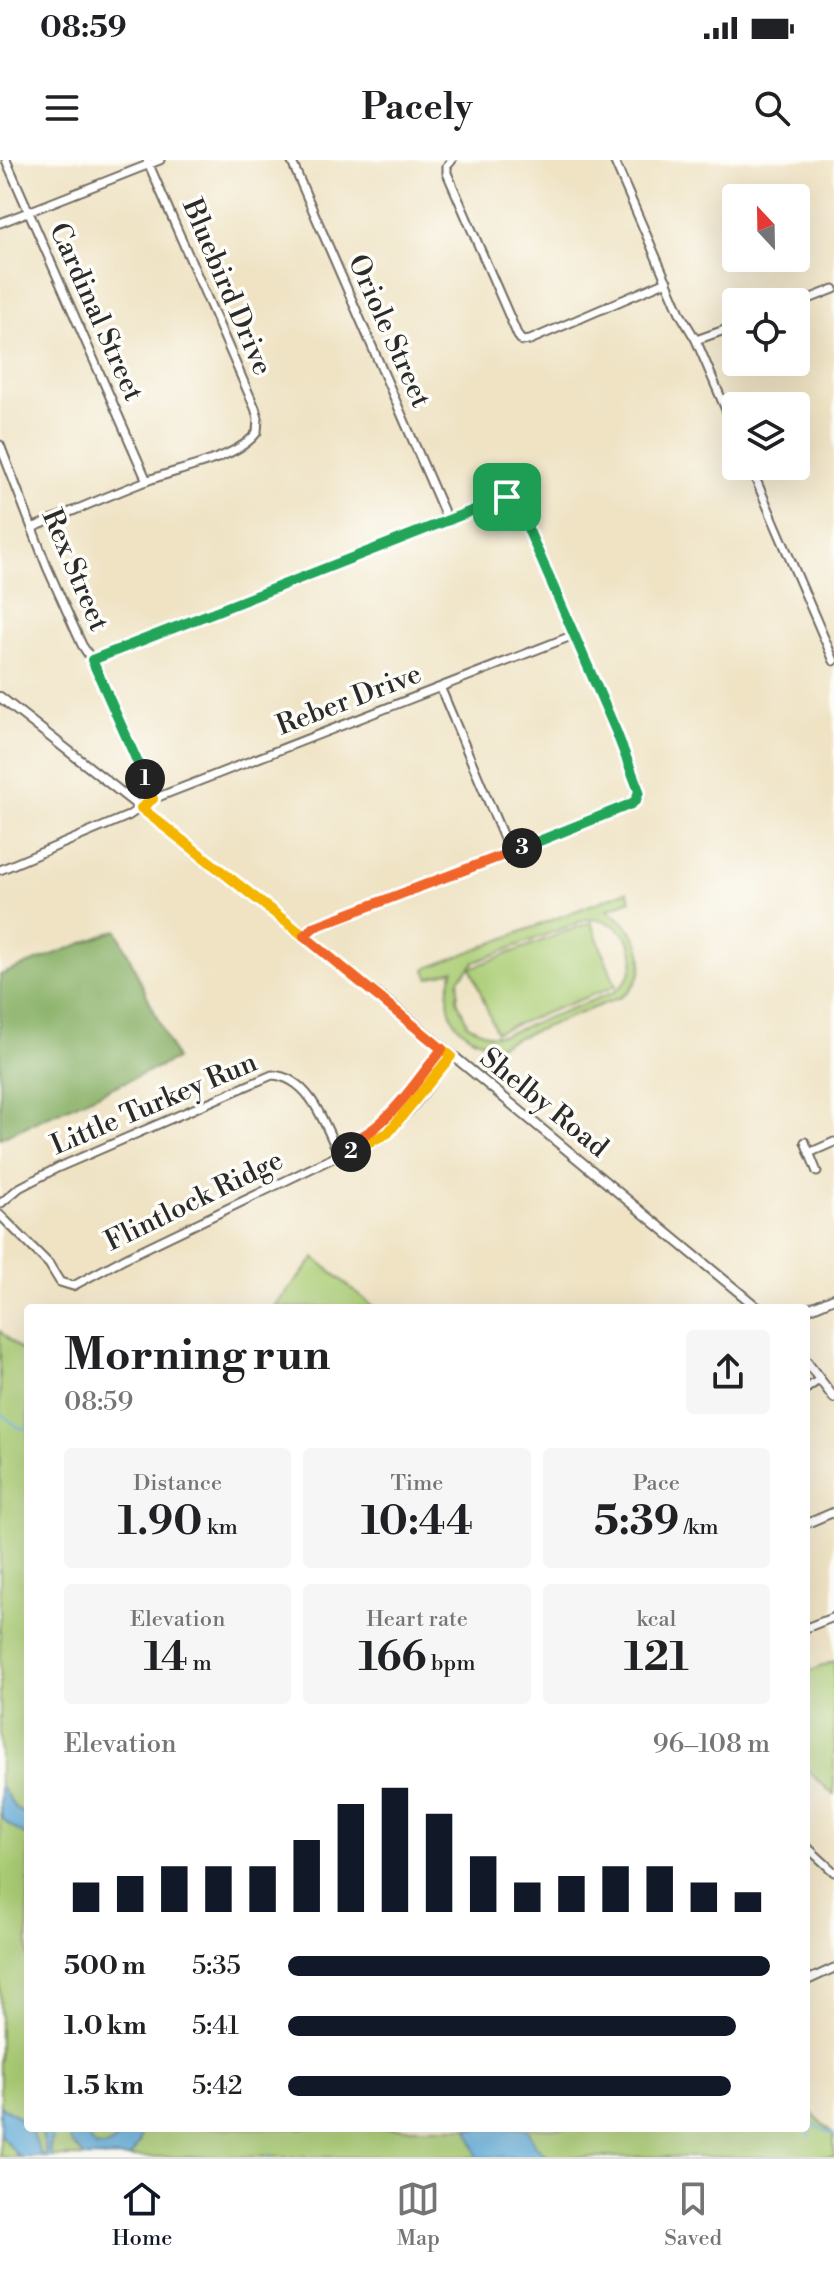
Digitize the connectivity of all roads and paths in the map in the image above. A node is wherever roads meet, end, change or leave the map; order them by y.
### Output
1 (6, 160) edge
2 (160, 160) edge
3 (291, 160) edge
4 (614, 160) edge
5 (148, 162) edge
6 (449, 163) edge
7 (28, 211) junction
8 (0, 223) edge
9 (667, 281) junction
10 (834, 289) edge
11 (810, 298) edge
12 (722, 331) edge
13 (696, 340) junction
14 (722, 400) edge
15 (0, 445) edge
16 (2, 456) edge
17 (756, 480) edge
18 (147, 481) junction
19 (447, 519) junction
20 (32, 528) junction
21 (574, 635) junction
22 (92, 660) junction
23 (834, 661) edge
24 (441, 689) junction
25 (0, 697) edge
26 (153, 799) junction
27 (141, 808) junction
28 (510, 853) junction
29 (0, 870) edge
30 (304, 936) junction
31 (442, 1049) junction
32 (451, 1056) junction
33 (393, 1110) junction
34 (402, 1118) junction
35 (805, 1142) dead end
36 (834, 1142) edge
37 (809, 1153) junction
38 (339, 1155) junction
39 (817, 1172) dead end
40 (0, 1204) edge
41 (0, 1215) edge
42 (834, 1298) edge
43 (753, 1304) edge
44 (810, 1308) edge
45 (810, 1366) edge
46 (820, 1379) junction
47 (810, 1386) edge
48 (834, 1398) edge
49 (834, 1512) edge
50 (810, 1522) edge
51 (834, 1617) edge
52 (810, 1626) edge
53 (810, 1850) edge
54 (834, 1872) edge
55 (834, 1968) edge
56 (810, 1979) edge

1 - 7 street, Cardinal Street
2 - 5 street
3 - 19 street, Oriole Street
4 - 9 street
5 - 7 street
5 - 18 street, Bluebird Drive
6 - 9 street
7 - 8 street
7 - 18 street, Cardinal Street
9 - 13 street
10 - 11 street
12 - 13 street
13 - 14 street
15 - 16 street, Rex Street
16 - 20 street, Rex Street
17 - 23 street
18 - 20 street
19 - 21 street
19 - 22 street
20 - 22 street, Rex Street
21 - 24 street, Reber Drive
21 - 28 street
22 - 26 street, Rex Street
24 - 26 street, Reber Drive
24 - 28 street
25 - 27 street, Shelby Road
26 - 27 street, Reber Drive
27 - 29 street, Reber Drive
27 - 30 street, Shelby Road
28 - 30 street
30 - 31 street, Shelby Road
31 - 32 street, Shelby Road
31 - 33 street, Flintlock Ridge
32 - 34 street, Flintlock Ridge
32 - 43 street, Shelby Road
33 - 34 street
33 - 38 street, Flintlock Ridge
34 - 38 street, Flintlock Ridge
35 - 37 street
36 - 37 street
37 - 39 street
38 - 40 street, Little Turkey Run
38 - 41 street, Flintlock Ridge
42 - 44 street
45 - 46 street
46 - 47 street
46 - 48 street
49 - 50 street
51 - 52 street
53 - 54 street
55 - 56 street

